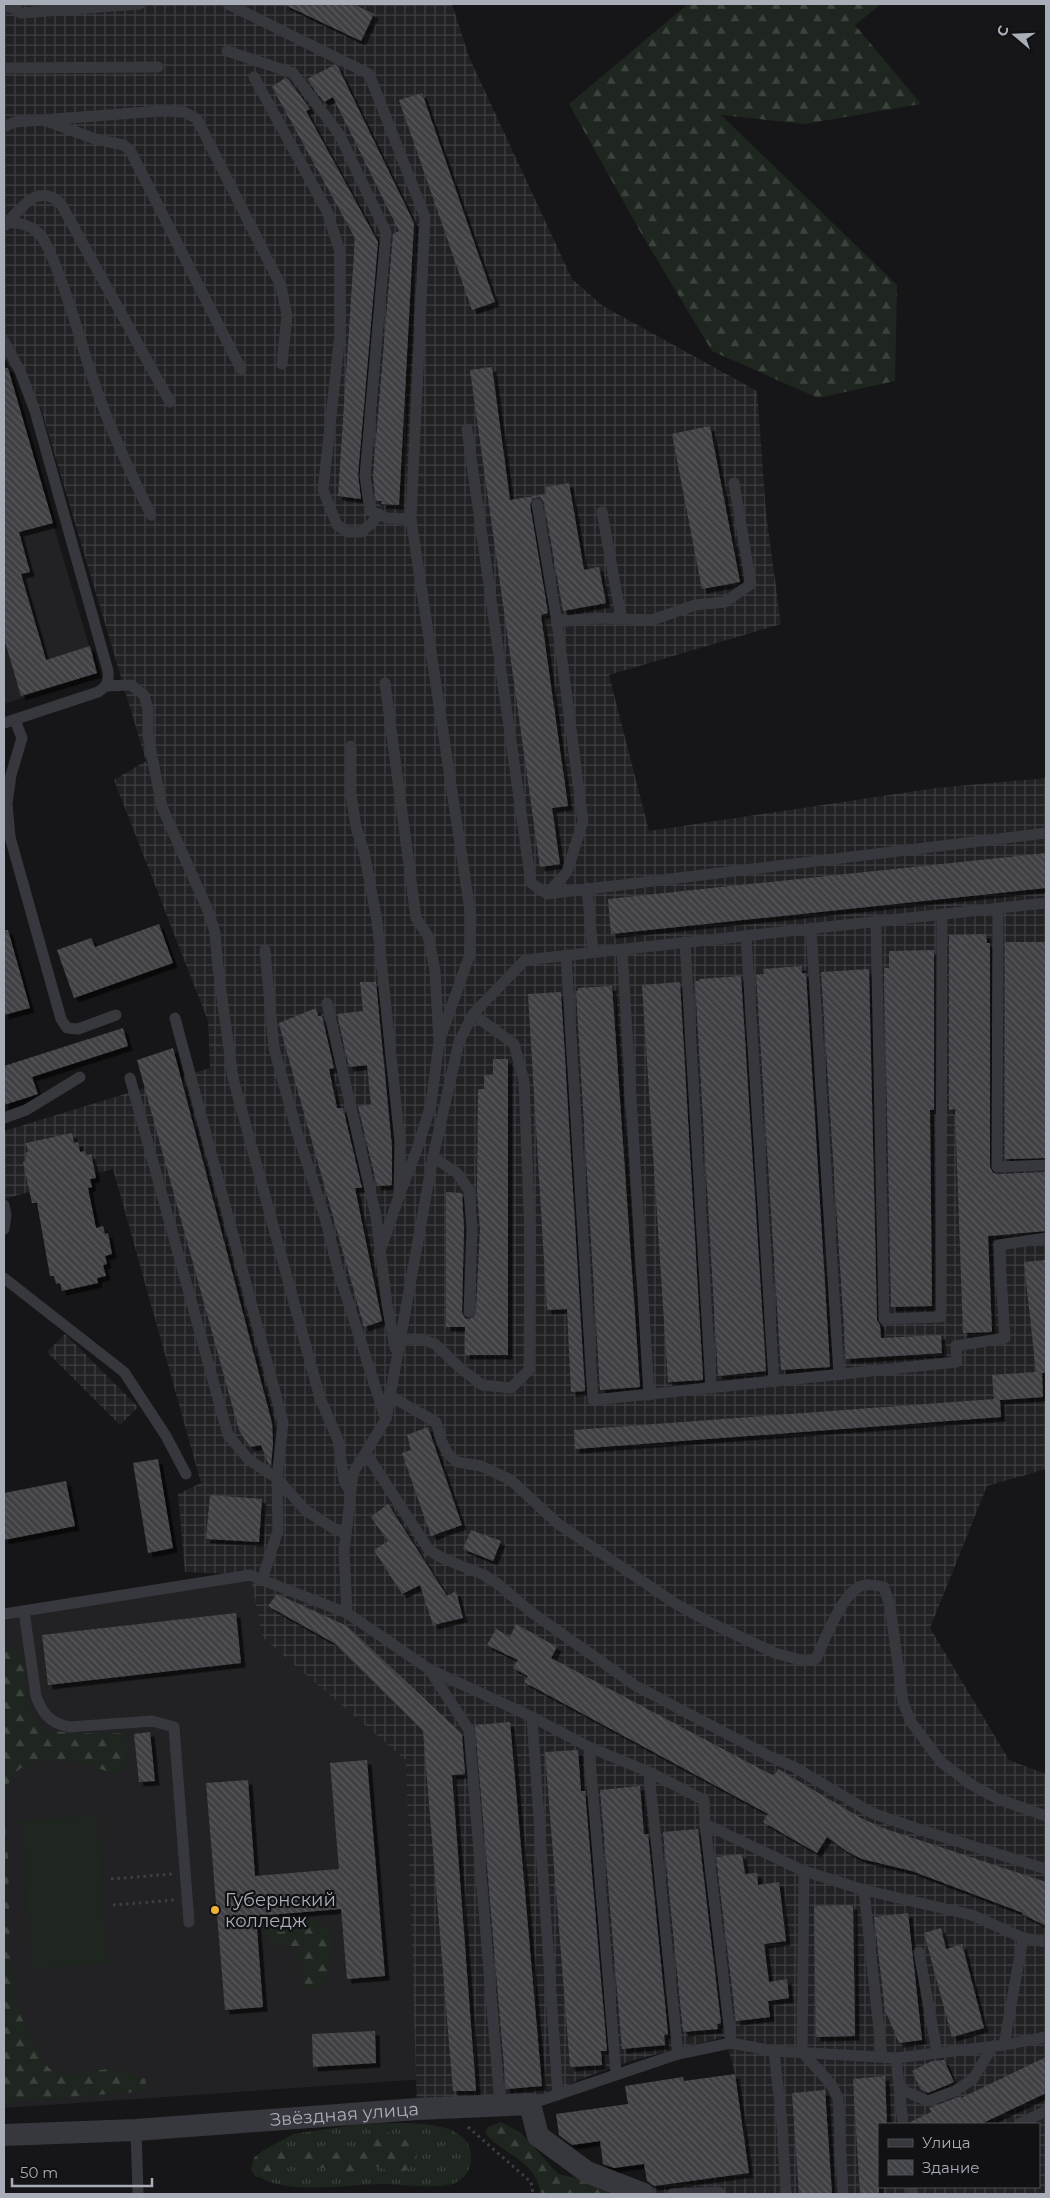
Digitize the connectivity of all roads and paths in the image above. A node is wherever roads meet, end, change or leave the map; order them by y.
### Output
1 (140, 4) edge
2 (228, 4) edge
3 (4, 6) edge
4 (227, 51) dead end
5 (158, 67) dead end
6 (4, 68) edge
7 (254, 76) dead end
8 (44, 120) junction
9 (4, 127) edge
10 (6, 225) edge
11 (4, 342) edge
12 (282, 364) dead end
13 (241, 368) dead end
14 (170, 402) dead end
15 (467, 429) dead end
16 (734, 483) dead end
17 (536, 504) dead end
18 (602, 512) dead end
19 (378, 514) junction
20 (151, 515) dead end
21 (411, 519) junction
22 (621, 617) junction
23 (557, 622) junction
24 (385, 683) dead end
25 (106, 686) junction
26 (15, 720) junction
27 (4, 723) edge
28 (351, 746) dead end
29 (1046, 833) edge
30 (587, 888) junction
31 (547, 894) junction
32 (1046, 903) edge
33 (998, 908) junction
34 (942, 914) junction
35 (876, 921) junction
36 (811, 928) junction
37 (746, 936) junction
38 (685, 942) junction
39 (622, 949) junction
40 (266, 950) dead end
41 (593, 952) junction
42 (566, 955) junction
43 (327, 1003) dead end
44 (473, 1014) junction
45 (116, 1015) dead end
46 (174, 1018) dead end
47 (439, 1042) junction
48 (80, 1077) dead end
49 (130, 1078) dead end
50 (432, 1092) junction
51 (4, 1118) edge
52 (442, 1119) junction
53 (433, 1157) junction
54 (1046, 1165) edge
55 (399, 1196) junction
56 (4, 1205) edge
57 (4, 1229) edge
58 (1046, 1238) edge
59 (380, 1249) junction
60 (4, 1278) edge
61 (469, 1312) dead end
62 (400, 1339) junction
63 (397, 1355) junction
64 (838, 1375) junction
65 (774, 1382) junction
66 (711, 1388) junction
67 (650, 1395) junction
68 (390, 1396) junction
69 (386, 1419) junction
70 (366, 1453) junction
71 (186, 1474) dead end
72 (277, 1478) junction
73 (351, 1494) junction
74 (346, 1534) junction
75 (262, 1580) junction
76 (24, 1611) junction
77 (347, 1613) junction
78 (4, 1614) edge
79 (428, 1670) junction
80 (532, 1717) junction
81 (589, 1748) junction
82 (649, 1772) junction
83 (1046, 1816) edge
84 (705, 1824) junction
85 (1046, 1869) edge
86 (804, 1871) junction
87 (186, 1873) junction
88 (111, 1879) dead end
89 (864, 1890) junction
90 (188, 1900) junction
91 (113, 1905) dead end
92 (189, 1922) dead end
93 (1023, 1938) junction
94 (1046, 1942) edge
95 (919, 1952) dead end
96 (1046, 2037) edge
97 (730, 2043) junction
98 (998, 2046) junction
99 (774, 2051) junction
100 (802, 2052) junction
101 (937, 2052) junction
102 (678, 2054) junction
103 (882, 2057) junction
104 (896, 2058) junction
105 (616, 2074) junction
106 (900, 2089) junction
107 (558, 2095) junction
108 (500, 2104) junction
109 (530, 2104) junction
110 (447, 2109) junction
111 (1046, 2111) edge
112 (903, 2123) edge
113 (1021, 2123) edge
114 (136, 2130) junction
115 (4, 2135) edge
116 (138, 2194) edge
117 (533, 2194) edge
118 (644, 2194) edge
119 (672, 2194) edge
120 (721, 2194) edge
121 (786, 2194) edge
122 (843, 2194) edge

1 - 3 lane
2 - 21 lane
4 - 19 lane
5 - 6 lane
7 - 19 lane
8 - 9 lane
8 - 12 lane
8 - 13 lane
10 - 14 lane
10 - 20 lane
11 - 25 lane
15 - 31 lane
16 - 22 lane
17 - 23 lane
18 - 22 lane
19 - 21 lane
21 - 47 lane
22 - 23 lane
23 - 31 lane
24 - 47 lane
25 - 26 lane
25 - 73 lane
26 - 27 lane
26 - 45 lane
28 - 55 lane
29 - 30 lane
30 - 31 lane
30 - 41 lane
32 - 33 lane
33 - 34 lane
33 - 54 lane
34 - 35 lane
34 - 35 lane
35 - 36 lane
36 - 37 lane
36 - 64 lane
37 - 38 lane
37 - 65 lane
38 - 39 lane
38 - 66 lane
39 - 41 lane
39 - 67 lane
40 - 69 lane
41 - 42 lane
42 - 44 lane
42 - 67 lane
43 - 59 lane
44 - 52 lane
44 - 62 lane
46 - 72 lane
47 - 50 lane
48 - 51 lane
49 - 72 lane
50 - 52 lane
50 - 55 lane
52 - 53 lane
53 - 61 lane
53 - 62 lane
55 - 59 lane
56 - 57 lane
58 - 64 lane
59 - 63 lane
60 - 71 lane
62 - 63 lane
63 - 68 lane
64 - 65 lane
65 - 66 lane
66 - 67 lane
68 - 69 lane
68 - 83 lane
69 - 70 lane
70 - 73 lane
70 - 85 lane
72 - 74 lane
72 - 75 lane
73 - 74 lane
74 - 77 lane
75 - 76 lane
75 - 77 lane
76 - 78 lane
76 - 87 lane
77 - 79 lane
79 - 80 lane
79 - 108 lane
80 - 81 lane
80 - 107 lane
81 - 82 lane
81 - 105 lane
82 - 84 lane
82 - 102 lane
84 - 86 lane
84 - 97 lane
86 - 89 lane
86 - 100 lane
87 - 88 path
87 - 90 lane
89 - 93 lane
89 - 103 lane
90 - 91 path
90 - 92 lane
93 - 94 lane
93 - 98 lane
95 - 101 lane
96 - 98 lane
97 - 99 lane
97 - 102 lane
98 - 101 lane
98 - 106 lane
99 - 100 lane
99 - 121 lane
100 - 103 lane
100 - 122 lane
101 - 104 lane
102 - 105 lane
103 - 104 lane
104 - 106 lane
105 - 107 lane
106 - 112 lane
107 - 109 lane
108 - 109 street, Звёздная улица
108 - 110 street, Звёздная улица
109 - 118 street
110 - 114 street, Звёздная улица
110 - 117 path
111 - 113 lane
114 - 115 street, Звёздная улица
114 - 116 lane
119 - 120 lane

